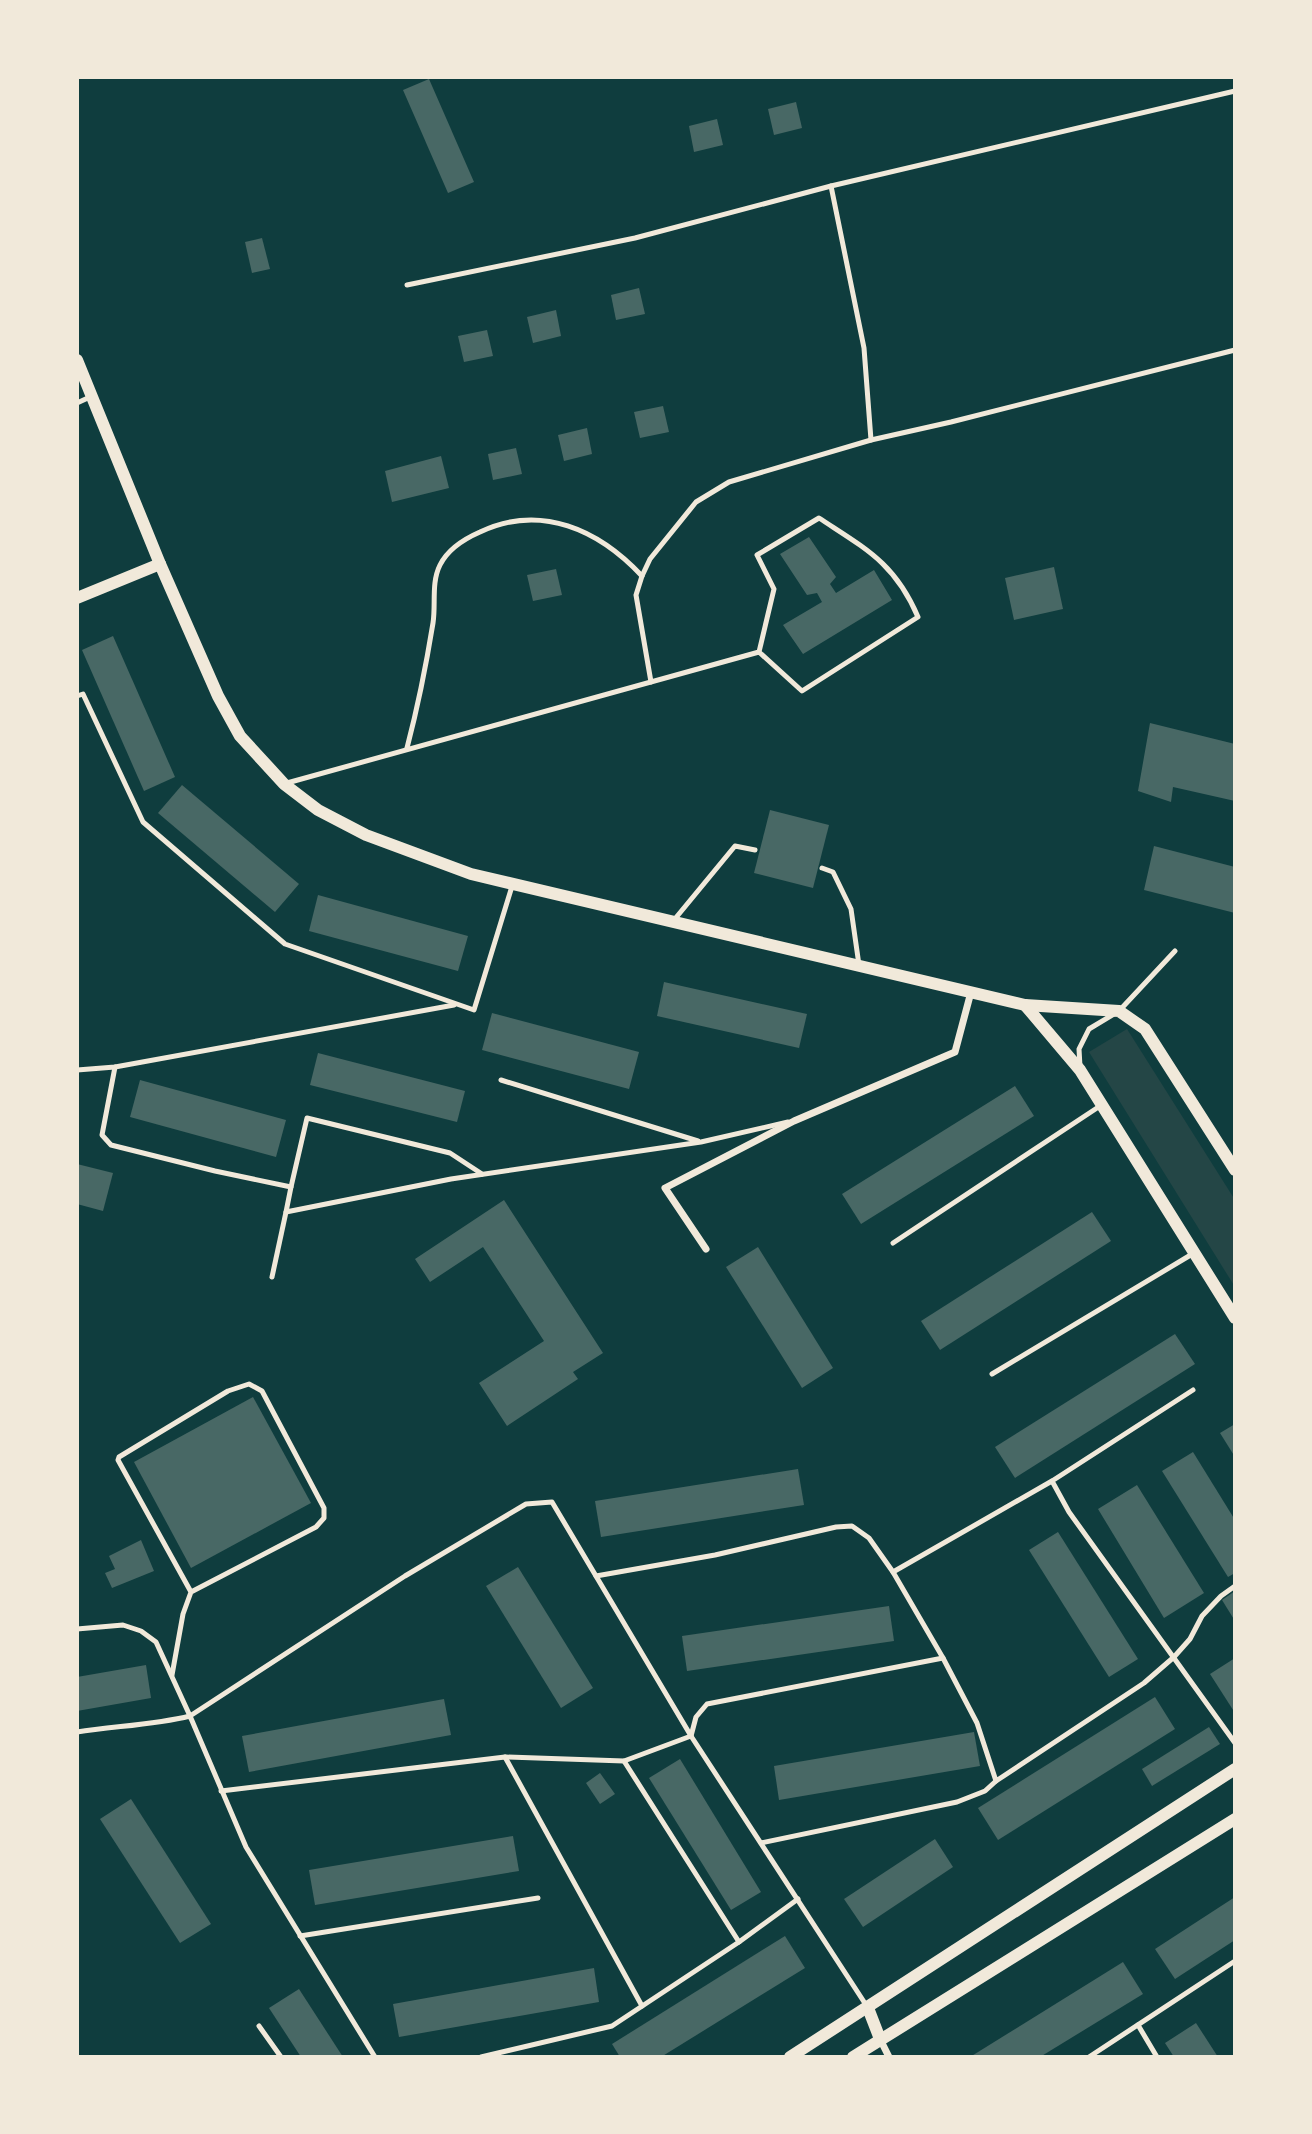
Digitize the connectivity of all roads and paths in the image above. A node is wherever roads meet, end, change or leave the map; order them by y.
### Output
1 (1235, 91) edge
2 (831, 186) junction
3 (407, 285) dead end
4 (1235, 350) edge
5 (77, 360) edge
6 (93, 396) junction
7 (77, 403) edge
8 (871, 440) junction
9 (160, 564) junction
10 (642, 576) junction
11 (77, 598) edge
12 (759, 652) junction
13 (651, 682) junction
14 (77, 696) edge
15 (407, 748) junction
16 (284, 783) junction
17 (755, 850) dead end
18 (822, 867) dead end
19 (513, 882) junction
20 (674, 920) junction
21 (1175, 951) dead end
22 (859, 965) junction
23 (971, 992) junction
24 (457, 1004) junction
25 (1025, 1005) junction
26 (1119, 1011) junction
27 (115, 1067) junction
28 (77, 1070) edge
29 (1080, 1070) junction
30 (501, 1080) dead end
31 (1101, 1106) junction
32 (794, 1121) junction
33 (701, 1142) junction
34 (1235, 1170) edge
35 (483, 1174) junction
36 (291, 1187) junction
37 (286, 1212) junction
38 (893, 1243) dead end
39 (706, 1249) dead end
40 (1194, 1253) junction
41 (272, 1277) dead end
42 (1235, 1318) edge
43 (992, 1374) dead end
44 (1193, 1390) dead end
45 (1052, 1480) junction
46 (893, 1572) junction
47 (596, 1576) junction
48 (1235, 1586) edge
49 (191, 1592) junction
50 (77, 1629) edge
51 (1174, 1657) junction
52 (943, 1658) junction
53 (172, 1675) junction
54 (191, 1716) junction
55 (77, 1732) edge
56 (691, 1736) junction
57 (1235, 1743) edge
58 (505, 1757) junction
59 (624, 1760) junction
60 (1235, 1769) edge
61 (996, 1781) junction
62 (221, 1791) junction
63 (1235, 1819) edge
64 (761, 1843) junction
65 (538, 1898) dead end
66 (798, 1899) junction
67 (300, 1936) junction
68 (739, 1942) junction
69 (1235, 1961) edge
70 (642, 2006) junction
71 (868, 2008) junction
72 (1138, 2025) junction
73 (259, 2026) dead end
74 (880, 2039) junction
75 (281, 2057) edge
76 (375, 2057) edge
77 (481, 2057) edge
78 (790, 2057) edge
79 (853, 2057) edge
80 (889, 2057) edge
81 (1089, 2057) edge
82 (1157, 2057) edge

1 - 2 lane
2 - 3 lane
2 - 8 lane
4 - 8 lane
5 - 6 street
6 - 7 lane
6 - 9 street
8 - 10 lane
9 - 11 street
9 - 16 street
10 - 13 lane
10 - 15 lane
12 - 12 lane
12 - 13 lane
13 - 15 lane
14 - 24 lane
15 - 16 lane
16 - 19 street
17 - 20 lane
18 - 22 lane
19 - 20 street
19 - 24 lane
20 - 22 street
21 - 26 lane
22 - 23 street
23 - 25 street
23 - 32 street
24 - 27 lane
25 - 26 street
25 - 29 street
26 - 29 lane
26 - 34 street
27 - 28 lane
27 - 36 lane
29 - 31 street
30 - 33 lane
31 - 38 lane
31 - 40 street
32 - 33 lane
32 - 39 street
33 - 35 lane
35 - 36 lane
35 - 37 lane
36 - 37 lane
37 - 41 lane
40 - 42 street
40 - 43 lane
44 - 45 lane
45 - 46 lane
45 - 51 lane
46 - 47 lane
46 - 52 lane
47 - 54 lane
47 - 56 lane
48 - 51 lane
49 - 49 lane
49 - 53 lane
50 - 53 lane
51 - 57 lane
51 - 61 lane
52 - 56 lane
52 - 61 lane
53 - 54 lane
54 - 55 lane
54 - 62 lane
56 - 59 lane
56 - 64 lane
58 - 59 lane
58 - 62 lane
58 - 70 lane
59 - 68 lane
60 - 71 street
61 - 64 lane
62 - 67 lane
63 - 74 street
64 - 66 lane
65 - 67 lane
66 - 68 lane
66 - 71 lane
67 - 76 lane
68 - 70 lane
69 - 72 lane
70 - 77 lane
71 - 74 street
71 - 78 street
72 - 81 lane
72 - 82 lane
73 - 75 lane
74 - 79 street
74 - 80 street

